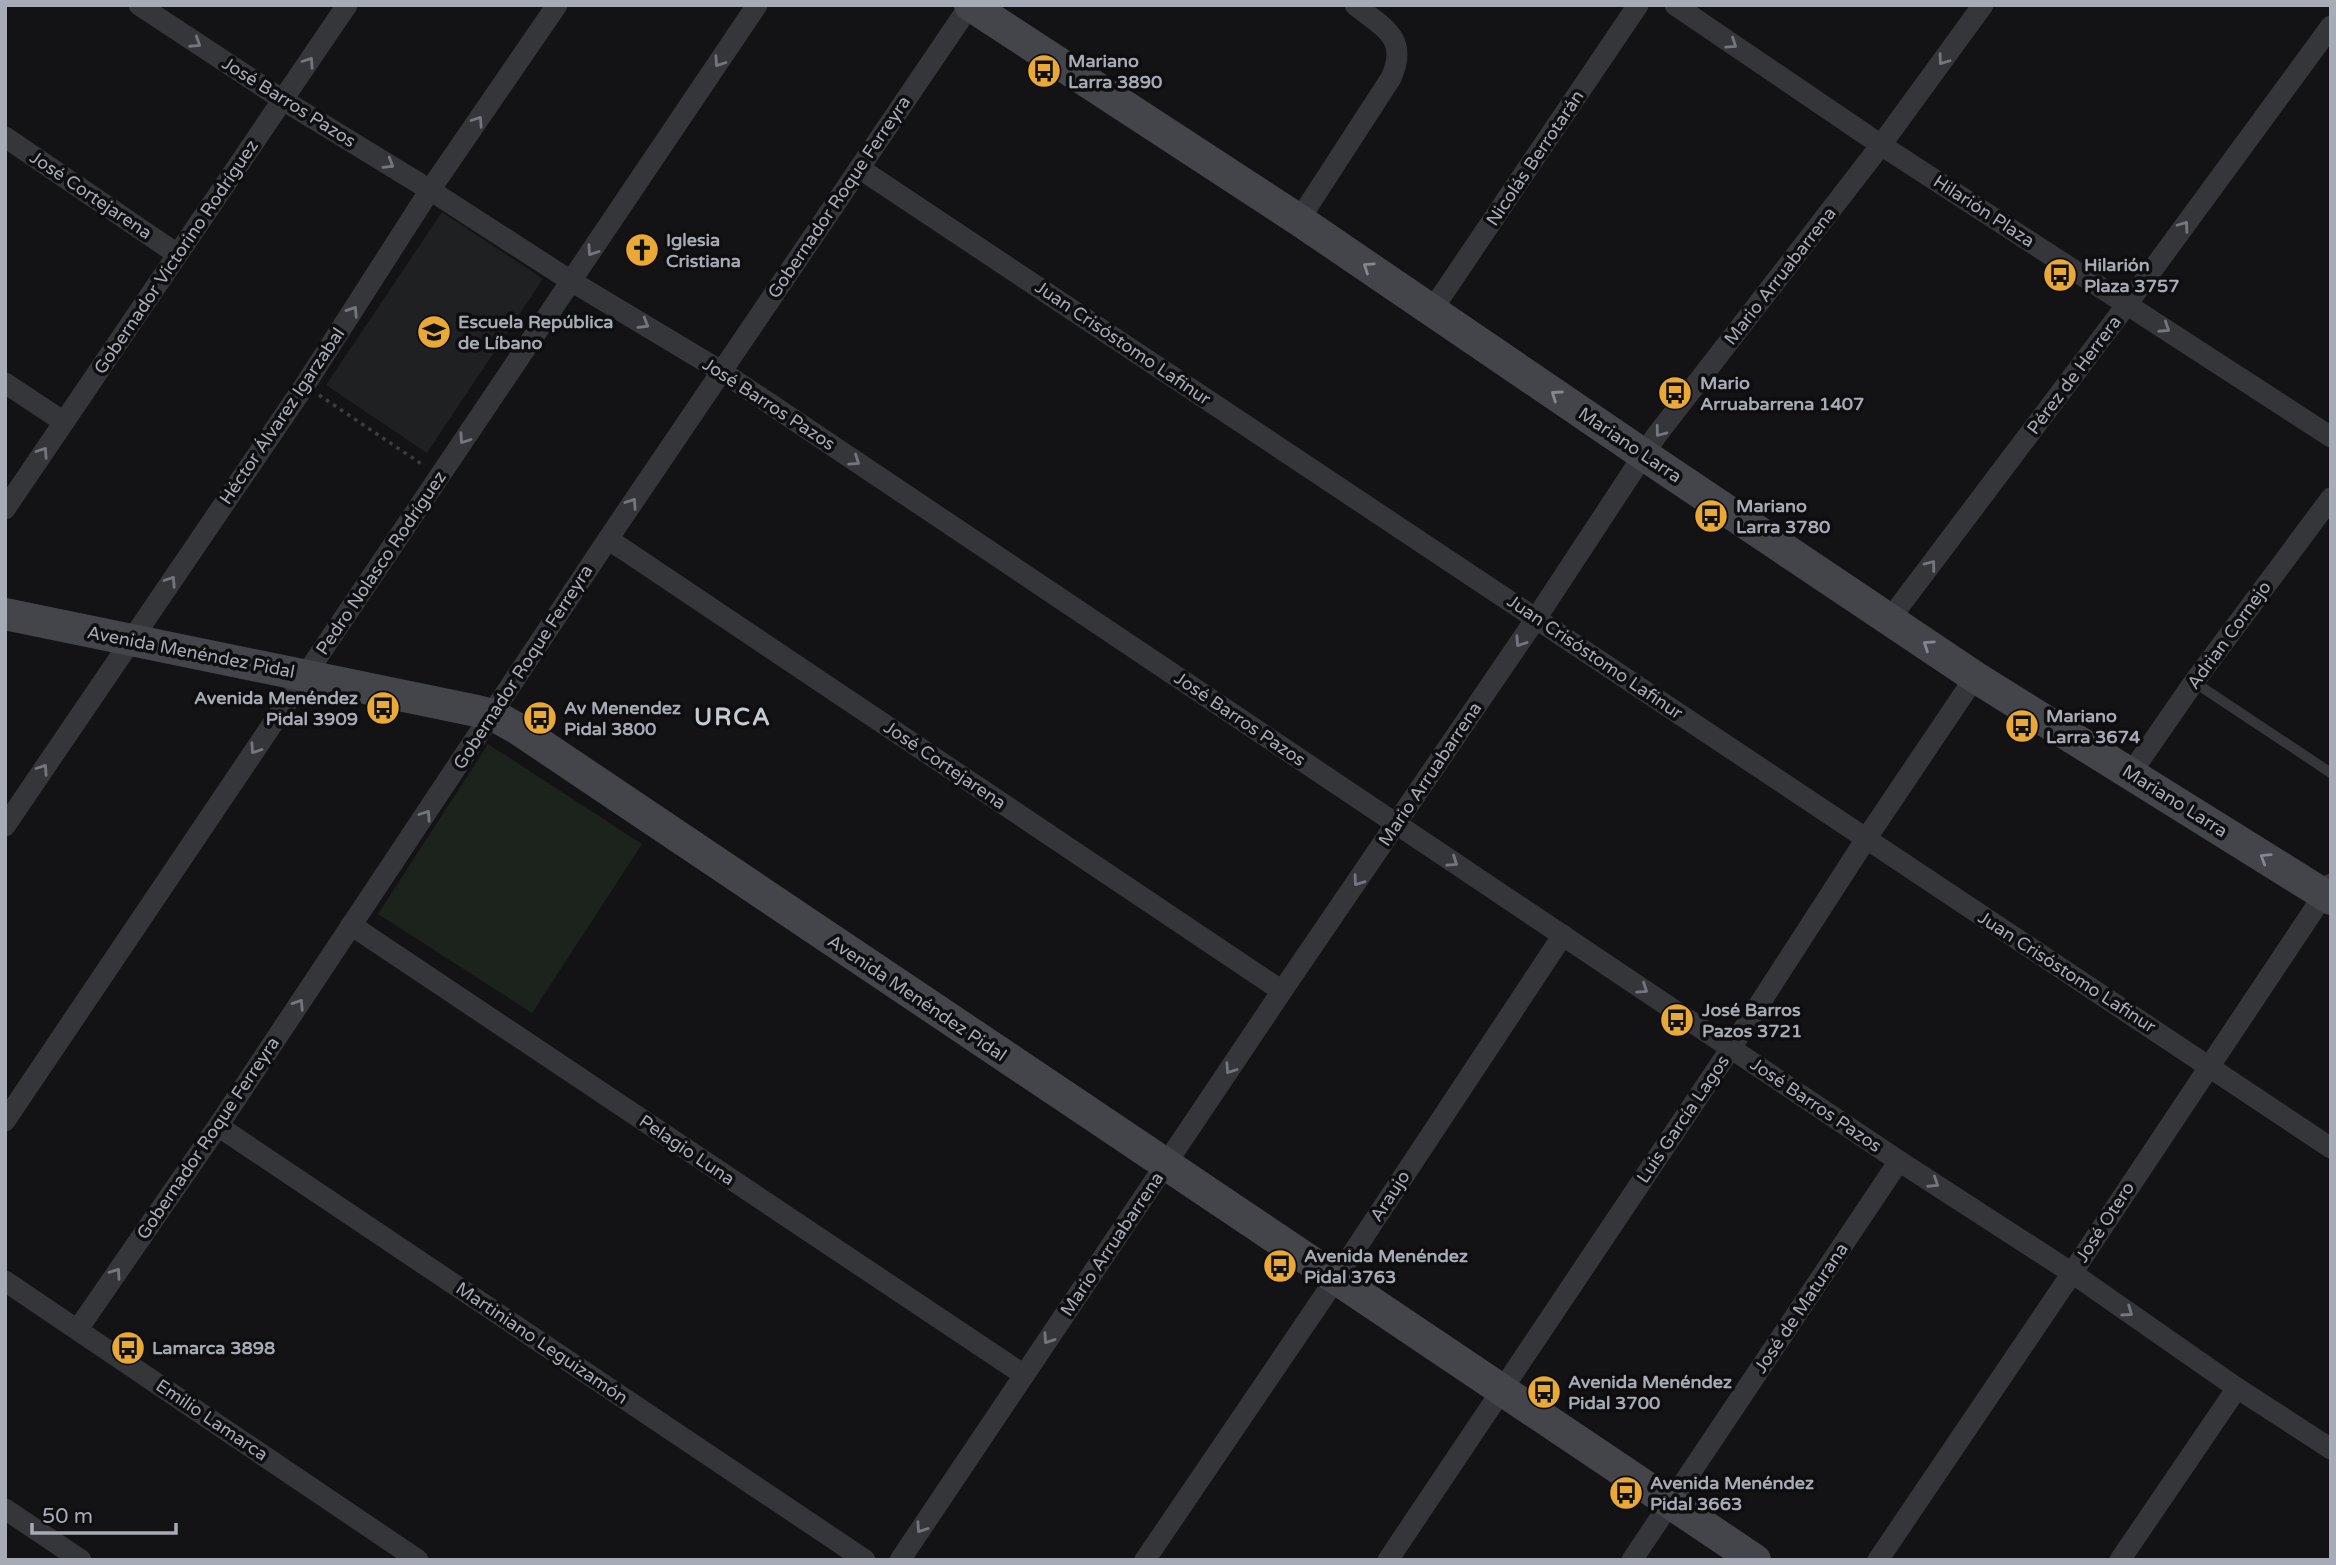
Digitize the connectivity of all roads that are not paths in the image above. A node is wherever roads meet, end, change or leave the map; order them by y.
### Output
1 (139, 5) edge
2 (347, 5) edge
3 (557, 5) edge
4 (757, 5) edge
5 (970, 5) edge
6 (1356, 5) edge
7 (1638, 5) edge
8 (1675, 5) edge
9 (1983, 5) edge
10 (2331, 26) edge
11 (283, 100) junction
12 (5, 136) edge
13 (1881, 145) junction
14 (859, 168) junction
15 (430, 190) junction
16 (1299, 220) junction
17 (177, 254) junction
18 (571, 281) junction
19 (2128, 303) junction
20 (1432, 310) junction
21 (721, 371) junction
22 (5, 383) edge
23 (64, 422) junction
24 (2331, 437) edge
25 (1644, 455) junction
26 (2331, 498) edge
27 (5, 509) edge
28 (608, 538) junction
29 (5, 614) edge
30 (1537, 617) junction
31 (1889, 620) junction
32 (131, 641) junction
33 (304, 675) junction
34 (1975, 677) junction
35 (2194, 682) junction
36 (493, 715) junction
37 (2131, 773) junction
38 (2331, 773) edge
39 (1397, 825) junction
40 (5, 826) edge
41 (1866, 839) junction
42 (2328, 892) edge
43 (351, 925) junction
44 (1563, 935) junction
45 (1282, 990) junction
46 (1731, 1048) junction
47 (2208, 1065) junction
48 (5, 1121) edge
49 (218, 1126) junction
50 (2331, 1148) edge
51 (1899, 1161) junction
52 (1165, 1165) junction
53 (2072, 1273) junction
54 (1335, 1280) junction
55 (5, 1281) edge
56 (78, 1329) junction
57 (1024, 1375) junction
58 (2237, 1388) junction
59 (1503, 1390) junction
60 (2331, 1449) edge
61 (1670, 1503) junction
62 (5, 1509) edge
63 (81, 1560) edge
64 (418, 1560) edge
65 (865, 1560) edge
66 (900, 1560) edge
67 (1145, 1560) edge
68 (1388, 1560) edge
69 (1632, 1560) edge
70 (1755, 1560) edge
71 (1878, 1560) edge
72 (2120, 1560) edge

1 -> 11 street, José Barros Pazos
11 -> 2 street, Gobernador Victorino Rodríguez
15 -> 3 street, Héctor Álvarez Igarzabal
4 -> 18 street, Pedro Nolasco Rodríguez
5 - 14 street, Gobernador Roque Ferreyra
5 - 16 main road, Mariano Larra
6 - 16 street
7 - 20 street, Nicolás Berrotarán
8 -> 13 street, Hilarión Plaza
9 -> 13 street, Mario Arruabarrena
19 -> 10 street, Pérez de Herrera
11 -> 15 street, José Barros Pazos
11 - 17 street, Gobernador Victorino Rodríguez
12 - 17 street, José Cortejarena
13 - 19 street, Hilarión Plaza
13 -> 25 street, Mario Arruabarrena
14 - 21 street, Gobernador Roque Ferreyra
14 - 30 street, Juan Crisóstomo Lafinur
15 - 18 street, José Barros Pazos
32 -> 15 street, Héctor Álvarez Igarzabal
20 -> 16 main road, Mariano Larra
17 - 23 street, Gobernador Victorino Rodríguez
18 -> 21 street, José Barros Pazos
18 -> 33 street, Pedro Nolasco Rodríguez
19 -> 24 street, Hilarión Plaza
31 -> 19 street, Pérez de Herrera
25 -> 20 main road, Mariano Larra
28 -> 21 street, Gobernador Roque Ferreyra
21 -> 39 street, José Barros Pazos
22 - 23 street
27 -> 23 street, Gobernador Victorino Rodríguez
25 - 30 street, Mario Arruabarrena
25 - 31 main road, Mariano Larra
26 - 35 street, Adrian Cornejo
28 - 36 street, Gobernador Roque Ferreyra
28 - 45 street, José Cortejarena
29 - 32 main road, Avenida Menéndez Pidal
30 -> 39 street, Mario Arruabarrena
30 - 41 street, Juan Crisóstomo Lafinur
34 -> 31 main road, Mariano Larra
32 - 33 main road, Avenida Menéndez Pidal
40 -> 32 street, Héctor Álvarez Igarzabal
33 - 36 main road, Avenida Menéndez Pidal
33 -> 48 street, Pedro Nolasco Rodríguez
34 - 37 main road, Mariano Larra
34 - 41 street, Luis García Lagos
35 - 37 street, Adrian Cornejo
35 - 38 lane
43 -> 36 street, Gobernador Roque Ferreyra
36 - 52 main road, Avenida Menéndez Pidal
42 -> 37 main road, Mariano Larra
39 -> 44 street, José Barros Pazos
39 -> 45 street, Mario Arruabarrena
41 - 46 street, Luis García Lagos
41 - 47 street, Juan Crisóstomo Lafinur
42 - 47 street, José Otero
49 -> 43 street, Gobernador Roque Ferreyra
43 - 57 street, Pelagio Luna
44 -> 46 street, José Barros Pazos
44 - 54 street, Araujo
45 -> 52 street, Mario Arruabarrena
46 - 51 street, José Barros Pazos
46 - 59 street, Luis García Lagos
47 - 50 street, Juan Crisóstomo Lafinur
47 - 53 street, José Otero
56 -> 49 street, Gobernador Roque Ferreyra
49 - 65 street, Martiniano Leguizamón
51 -> 53 street, José Barros Pazos
51 - 61 street, José de Maturana
52 - 54 main road, Avenida Menéndez Pidal
52 -> 57 street, Mario Arruabarrena
53 -> 58 street, José Barros Pazos
53 - 71 street, José Otero
54 - 59 main road, Avenida Menéndez Pidal
54 - 67 street, Araujo
55 - 56 street, Emilio Lamarca
56 - 64 street, Emilio Lamarca
57 -> 66 street, Mario Arruabarrena
58 - 60 street, José Barros Pazos
58 - 72 street
59 - 61 main road, Avenida Menéndez Pidal
59 - 68 street, Luis García Lagos
61 - 69 street, José de Maturana
61 - 70 main road, Avenida Menéndez Pidal
62 - 63 street

